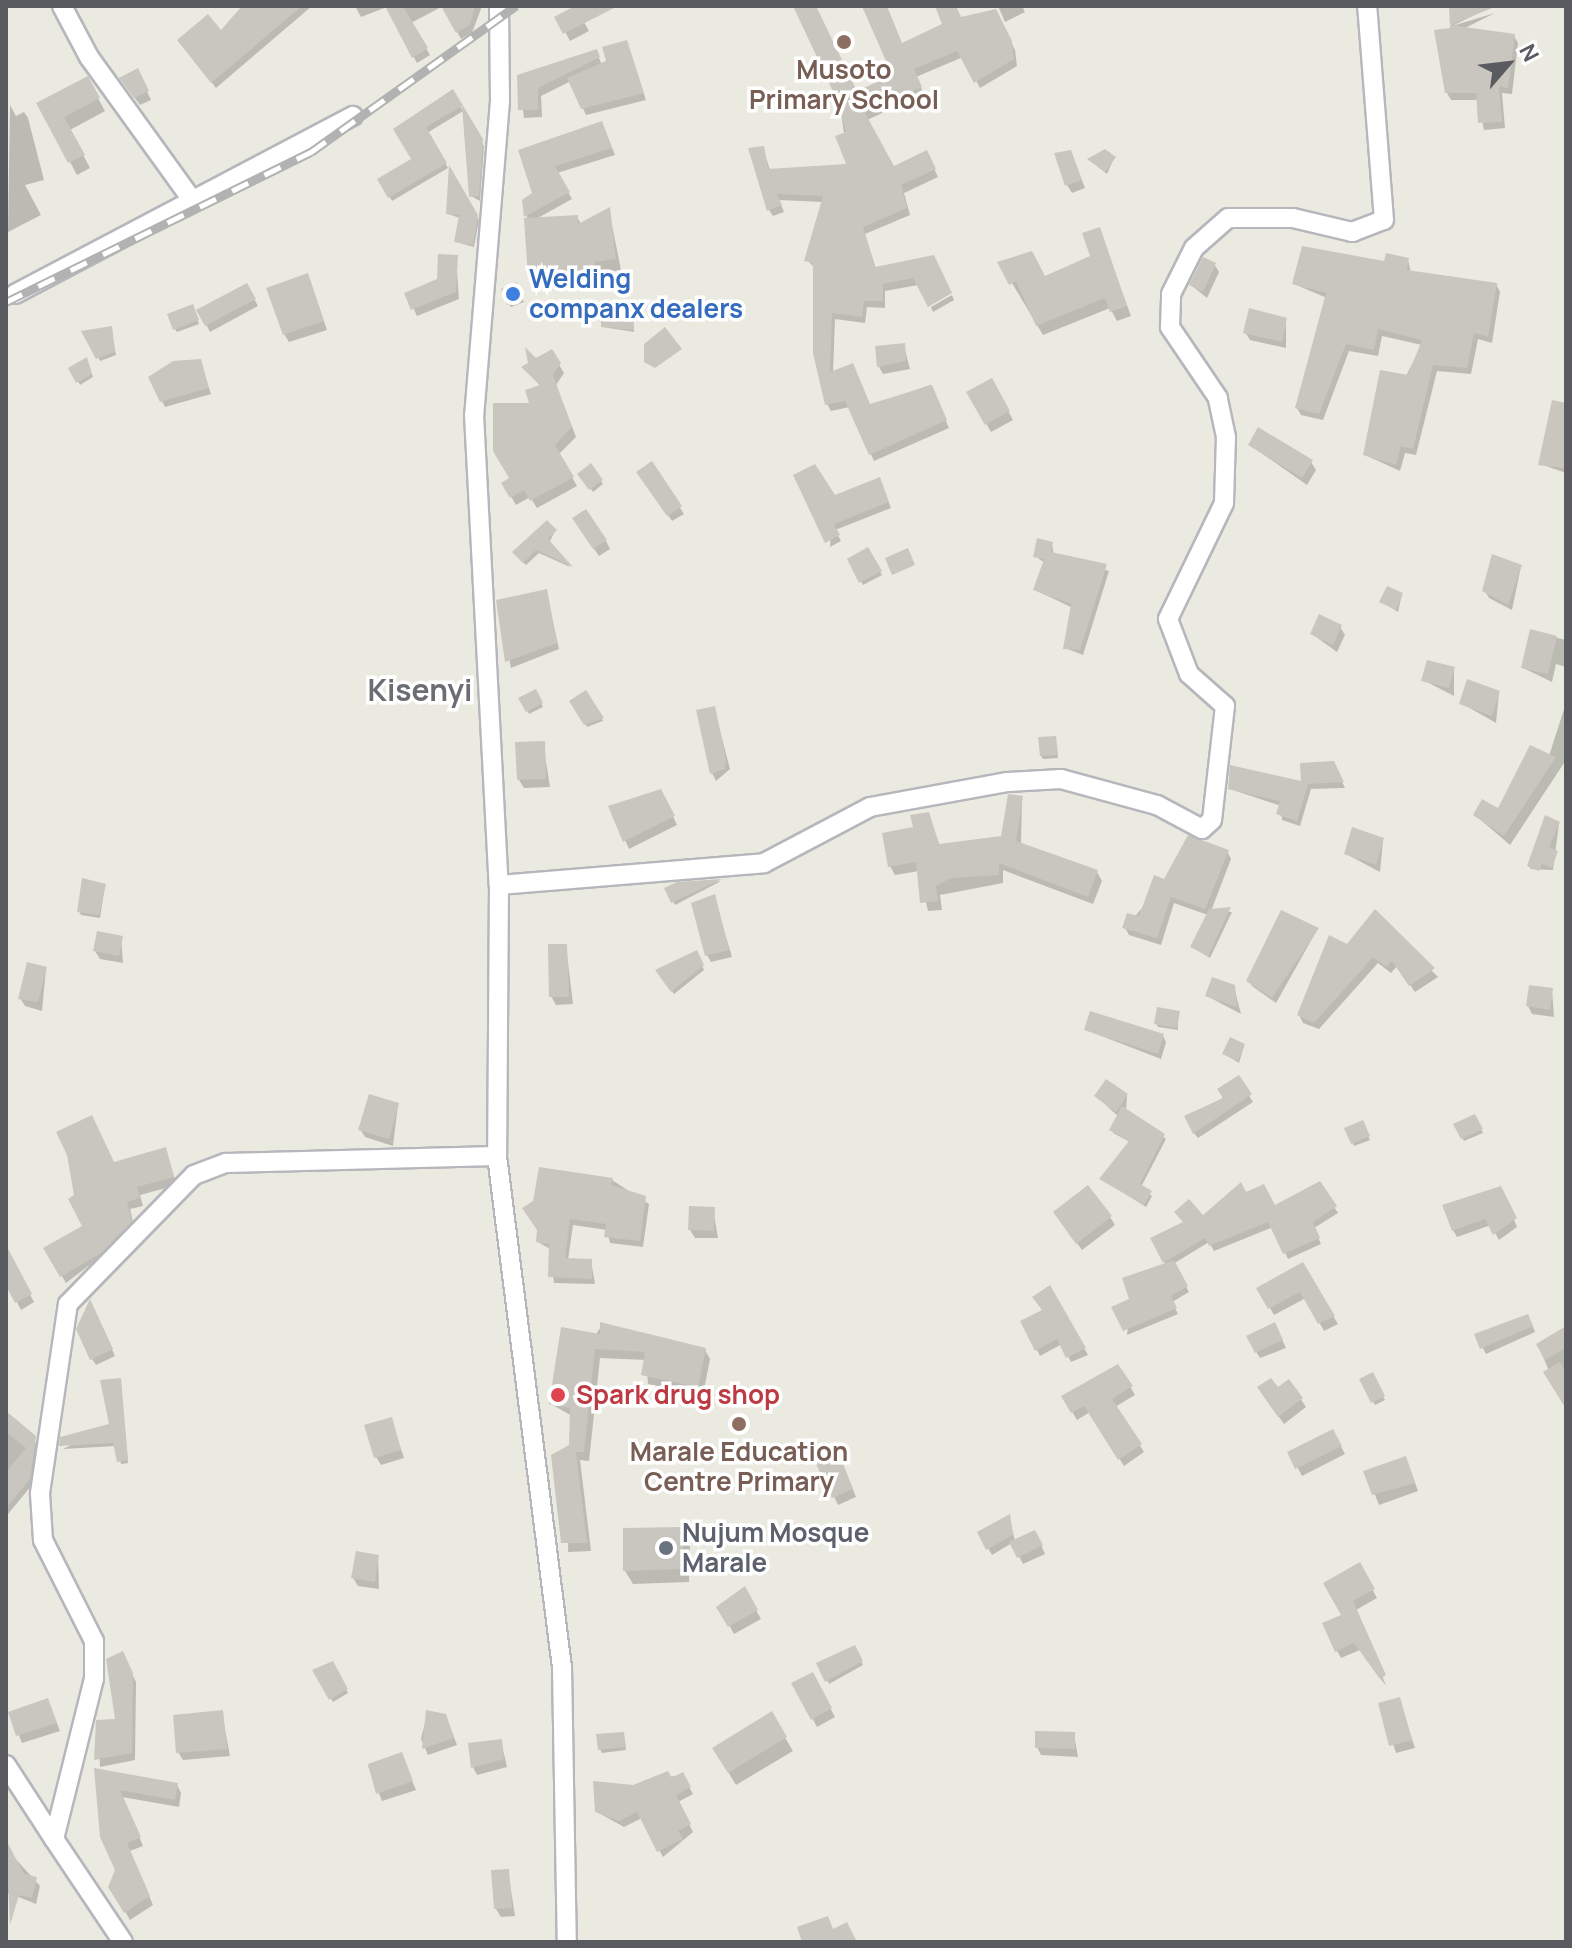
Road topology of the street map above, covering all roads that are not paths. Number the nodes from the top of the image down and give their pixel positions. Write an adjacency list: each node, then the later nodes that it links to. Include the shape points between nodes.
1 (62, 6): 5 (street, via 89,57)
2 (499, 6): 7 (street, via 500,101 474,415)
3 (1367, 6): 7 (street, via 1384,220 1352,232 1293,218 1228,218 1194,248 1171,294 1170,327 1218,398 1226,437 1224,503 1168,619 1189,674 1225,706 1212,820 1202,829 1157,805 1061,779 1008,782 870,807 764,863)
4 (353, 116): 5 (street)
5 (193, 201): 6 (street)
6 (15, 294)
7 (499, 885): 8 (street)
8 (497, 1156): 10 (street, via 226,1163 194,1175 68,1304 40,1493 43,1540 94,1641 94,1679); 12 (street, via 562,1668)
9 (6, 1765): 10 (street)
10 (54, 1839): 11 (street)
11 (123, 1942)
12 (567, 1942)

